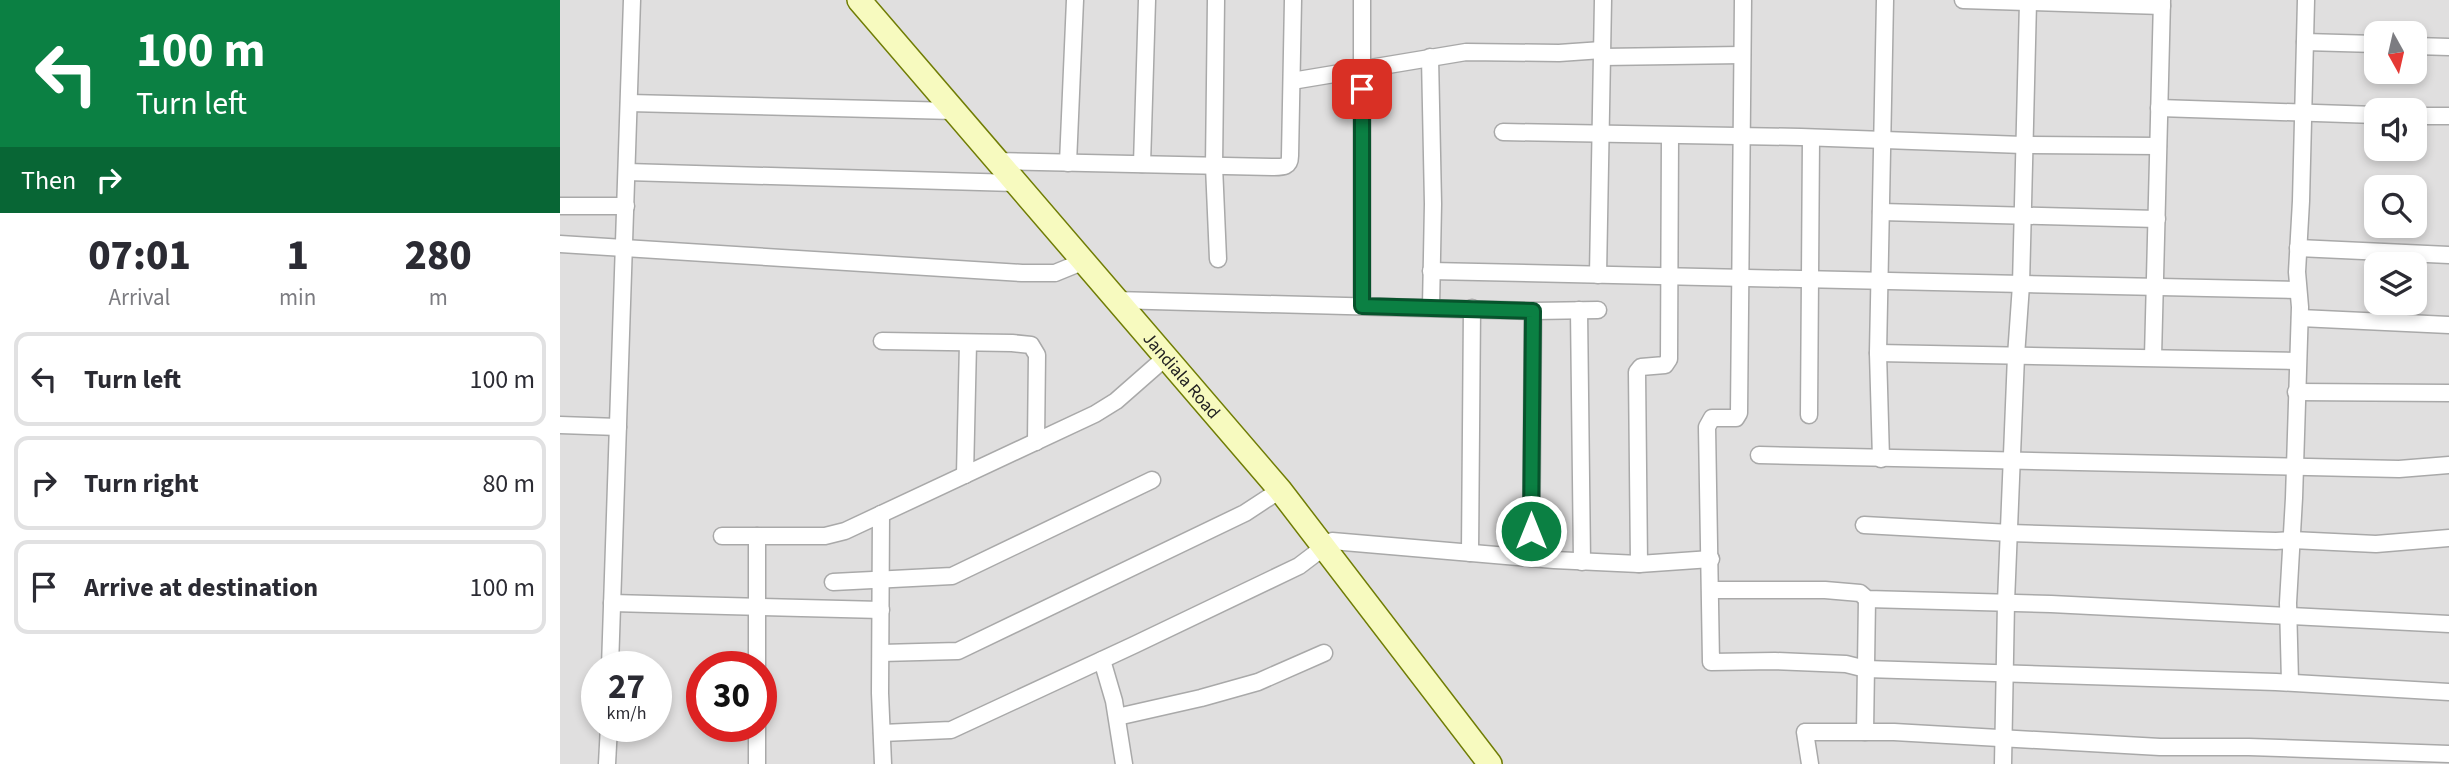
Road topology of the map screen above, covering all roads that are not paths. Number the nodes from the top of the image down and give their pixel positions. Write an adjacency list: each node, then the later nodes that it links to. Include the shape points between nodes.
1 (632, 0): 25 (street)
2 (859, 0): 27 (street, Jandiala Road)
3 (1075, 0): 41 (street)
4 (1147, 0): 42 (street)
5 (1216, 0): 43 (street)
6 (1293, 0): 24 (street)
7 (1362, 0): 23 (street)
8 (1603, 0): 20 (street)
9 (1743, 0): 21 (street)
10 (1885, 0): 37 (street)
11 (1963, 0): 13 (street)
12 (2306, 0): 16 (street)
13 (1991, 1): 14 (street)
14 (2028, 2): 15 (street); 38 (street)
15 (2162, 3): 26 (street)
16 (2305, 42): 17 (street); 28 (street)
17 (2364, 44)
18 (2427, 46): 19 (street)
19 (2449, 47)
20 (1602, 54): 21 (street); 22 (street, via 1466,52); 33 (street)
21 (1742, 55): 35 (street)
22 (1430, 57): 23 (street); 57 (street)
23 (1362, 69): 24 (street); 67 (street)
24 (1292, 81): 43 (street, via 1290,162 1274,167)
25 (629, 103): 27 (street); 44 (street)
26 (2159, 108): 28 (street); 39 (street)
27 (954, 111): 40 (street, Jandiala Road)
28 (2303, 113): 29 (street); 53 (street)
29 (2364, 115)
30 (2427, 116): 31 (street)
31 (2449, 116)
32 (1503, 132): 33 (street)
33 (1600, 134): 34 (street); 58 (street)
34 (1670, 136): 35 (street); 59 (street)
35 (1741, 137): 36 (street); 60 (street)
36 (1811, 138): 37 (street); 61 (street)
37 (1882, 141): 38 (street); 48 (street)
38 (2023, 145): 39 (street); 49 (street)
39 (2158, 146): 50 (street)
40 (995, 161): 41 (street); 45 (street, Jandiala Road)
41 (1068, 163): 42 (street)
42 (1142, 164): 43 (street)
43 (1214, 166): 55 (street)
44 (627, 172): 45 (street); 47 (street)
45 (1016, 183): 56 (street, Jandiala Road)
46 (560, 206): 47 (street)
47 (626, 206): 52 (street)
48 (1881, 212): 49 (street); 62 (street)
49 (2022, 215): 50 (street); 63 (street)
50 (2157, 219): 64 (street)
51 (560, 244): 52 (street)
52 (625, 246): 56 (street, via 1022,273 1055,273); 86 (street)
53 (2298, 248): 54 (street); 65 (street)
54 (2449, 255)
55 (1217, 259)
56 (1082, 262): 66 (street, Jandiala Road)
57 (1431, 271): 58 (street); 68 (street)
58 (1598, 275): 59 (street)
59 (1670, 277): 60 (street); 108 (street, via 1669,359 1665,365 1641,367 1637,372)
60 (1740, 279): 61 (street); 106 (street, via 1739,413 1736,418 1712,418 1707,427)
61 (1810, 281): 62 (street); 84 (street)
62 (1879, 282): 63 (street); 77 (street)
63 (2021, 285): 64 (street); 78 (street)
64 (2156, 288): 65 (street); 79 (street)
65 (2298, 290): 73 (street)
66 (1115, 300): 67 (street); 80 (street, Jandiala Road)
67 (1362, 306): 68 (street)
68 (1431, 307): 69 (street)
69 (1472, 308): 72 (street); 104 (street)
70 (1579, 310): 71 (street); 72 (street); 107 (street)
71 (1598, 310)
72 (1533, 311): 105 (street)
73 (2300, 318): 74 (street); 81 (street)
74 (2449, 325)
75 (882, 341): 76 (street)
76 (968, 342): 87 (street, via 1035,348); 93 (street)
77 (1878, 353): 78 (street); 89 (street)
78 (2015, 356): 79 (street); 90 (street)
79 (2153, 357): 81 (street)
80 (1165, 358): 87 (street, via 1116,401); 95 (street, Jandiala Road)
81 (2297, 361): 82 (street)
82 (2296, 392): 83 (street); 92 (street)
83 (2449, 393)
84 (1810, 415)
85 (560, 425): 86 (street)
86 (618, 427): 114 (street)
87 (1036, 442): 93 (street)
88 (1759, 455): 89 (street)
89 (1881, 459): 90 (street)
90 (2013, 462): 92 (street); 98 (street)
91 (2449, 465): 92 (street, via 2399,469)
92 (2295, 466): 102 (street)
93 (965, 475): 96 (street)
94 (1152, 480): 109 (street, via 959,574)
95 (1280, 491): 103 (street, Jandiala Road); 121 (street, via 1245,513 958,651)
96 (881, 514): 100 (street, via 825,536); 109 (street)
97 (1864, 526): 98 (street)
98 (2010, 533): 102 (street); 113 (street)
99 (722, 536): 100 (street)
100 (757, 536): 115 (street)
101 (2449, 538): 102 (street, via 2376,544)
102 (2292, 540): 117 (street)
103 (1322, 547): 104 (street, via 1332,541); 123 (street, via 1299,566); 140 (street, Jandiala Road)
104 (1470, 553): 105 (street)
105 (1531, 558): 107 (street)
106 (1711, 559): 108 (street); 111 (street)
107 (1582, 562): 108 (street)
108 (1639, 564)
109 (881, 581): 110 (street); 116 (street)
110 (834, 582)
111 (1711, 590): 112 (street, via 1825,590 1860,593); 124 (street, via 1711,662 1846,664)
112 (1867, 599): 113 (street); 124 (street)
113 (2006, 602): 117 (street); 125 (street)
114 (612, 603): 115 (street); 119 (street)
115 (757, 606): 116 (street); 120 (street)
116 (881, 610): 121 (street)
117 (2289, 616): 118 (street); 126 (street)
118 (2449, 624)
119 (610, 651)
120 (757, 651)
121 (881, 653): 130 (street)
122 (1324, 653): 128 (street, via 1258,682)
123 (1102, 660): 128 (street); 130 (street, via 950,730)
124 (1866, 669): 125 (street); 129 (street)
125 (2007, 675): 126 (street); 131 (street)
126 (2290, 682): 127 (street)
127 (2449, 692)
128 (1116, 717): 139 (street)
129 (1865, 732): 131 (street); 141 (street, via 1805,732)
130 (882, 733): 138 (street)
131 (2004, 738): 134 (street); 142 (street)
132 (608, 742): 136 (street)
133 (757, 742): 137 (street)
134 (2249, 747): 135 (street); 143 (street)
135 (2449, 754)
136 (607, 764)
137 (757, 764)
138 (883, 764)
139 (1124, 764)
140 (1490, 764)
141 (1810, 764)
142 (2003, 764)
143 (2249, 764)

